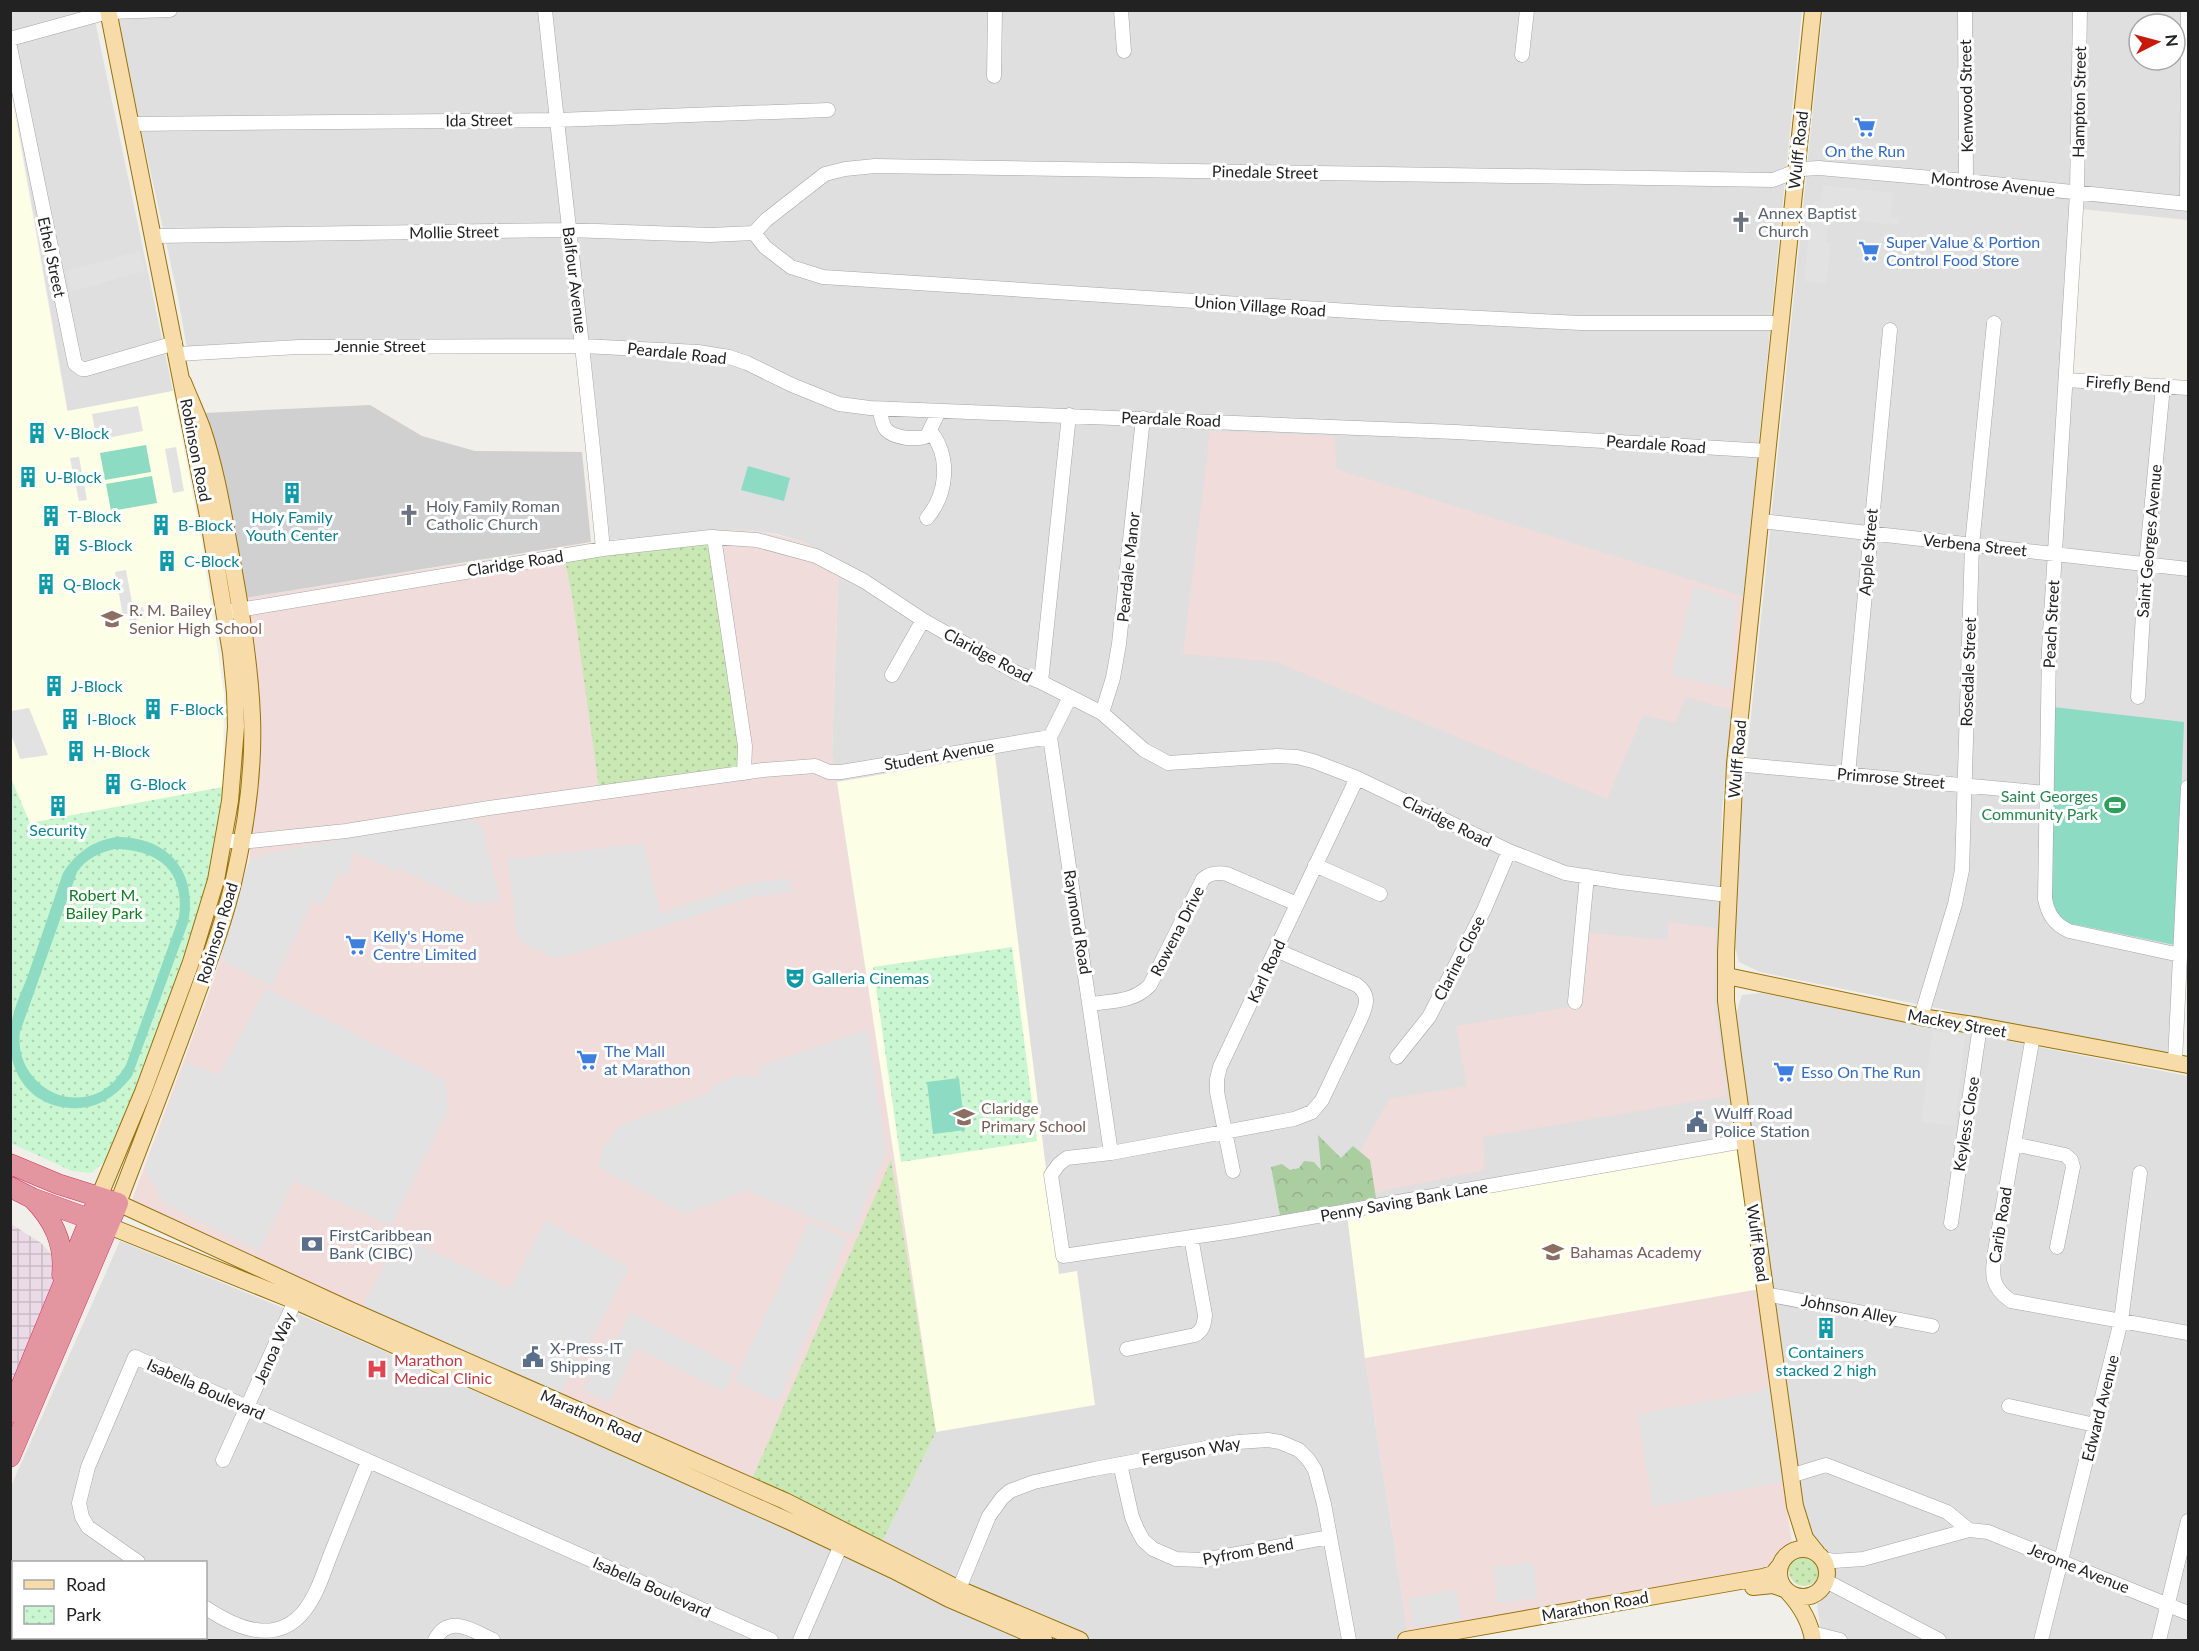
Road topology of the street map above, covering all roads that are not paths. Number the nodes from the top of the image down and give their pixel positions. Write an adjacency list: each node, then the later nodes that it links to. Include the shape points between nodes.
1 (170, 10): 10 (street)
2 (545, 10): 17 (street, Balfour Avenue)
3 (995, 10): 15 (street)
4 (1121, 10): 13 (street)
5 (1527, 10): 14 (street)
6 (1813, 10): 19 (main road, Wulff Road)
7 (1965, 10): 20 (street, Kenwood Street)
8 (2080, 10): 21 (street, Hampton Street)
9 (2188, 10): 22 (street)
10 (108, 11): 11 (street); 18 (main road, Robinson Road)
11 (10, 39)
12 (10, 47): 30 (street, Ethel Street, via 75,364 86,369)
13 (1124, 51)
14 (1522, 55)
15 (994, 76)
16 (828, 110): 17 (street, Ida Street)
17 (557, 120): 18 (street, Ida Street); 23 (street, Balfour Avenue)
18 (130, 124): 25 (main road, Robinson Road)
19 (1797, 171): 20 (street, Montrose Avenue, via 1820,168); 24 (street, Pinedale Street, via 1773,180 875,166 825,174); 26 (main road, Wulff Road)
20 (1966, 181): 21 (street, Montrose Avenue)
21 (2077, 193): 22 (street, Montrose Avenue); 31 (street, Peach Street)
22 (2188, 204)
23 (568, 230): 24 (street, Mollie Street); 25 (street, Mollie Street); 29 (street, Balfour Avenue)
24 (754, 234): 26 (street, Union Village Road, via 791,267 823,277 1381,314 1581,323)
25 (154, 237): 30 (main road, Robinson Road)
26 (1780, 323): 39 (main road, Wulff Road)
27 (1994, 323): 44 (street, Rosedale Street)
28 (1890, 330): 42 (street, Apple Street)
29 (583, 346): 30 (street, Jennie Street); 34 (street, Peardale Road, via 729,357 839,404); 45 (street, Balfour Avenue)
30 (176, 349): 49 (main road, Robinson Road, via 183,382 211,459)
31 (2067, 380): 32 (street, Firefly Bend); 46 (street, Peach Street)
32 (2163, 386): 33 (street, Firefly Bend); 47 (street, Saint Georges Avenue)
33 (2188, 388)
34 (880, 409): 35 (street, Peardale Road); 38 (street, via 881,422 892,435 923,438)
35 (939, 411): 36 (street, Peardale Road); 38 (street)
36 (1069, 415): 37 (street, Peardale Road); 52 (street)
37 (1143, 418): 39 (street, Peardale Road, via 1467,432); 55 (street, Peardale Manor, via 1119,644)
38 (931, 432): 40 (street, via 942,451 944,477 934,510)
39 (1768, 451): 41 (main road, Wulff Road)
40 (927, 518)
41 (1761, 521): 42 (street, Verbena Street); 58 (main road, Wulff Road)
42 (1870, 534): 44 (street, Verbena Street); 61 (street, Apple Street)
43 (714, 537): 45 (street, Claridge Road); 50 (street, Claridge Road, via 757,540 816,556 864,581); 57 (street)
44 (1972, 545): 46 (street, Verbena Street); 63 (street, Rosedale Street)
45 (603, 549): 49 (street, Claridge Road)
46 (2055, 554): 47 (street, Verbena Street); 65 (street, Peach Street)
47 (2146, 565): 48 (street, Verbena Street); 54 (street, Saint Georges Avenue)
48 (2188, 569)
49 (233, 611): 66 (main road, Robinson Road)
50 (923, 620): 51 (street); 52 (street, Claridge Road, via 1017,673)
51 (892, 675)
52 (1041, 682): 53 (street, Claridge Road)
53 (1070, 697): 55 (street, Claridge Road); 56 (street)
54 (2138, 697)
55 (1102, 713): 62 (street, Claridge Road, via 1144,750 1168,763 1297,757)
56 (1050, 736): 59 (street, Student Avenue, via 840,772 815,766); 77 (street, Raymond Road)
57 (745, 746): 59 (street); 60 (street)
58 (1735, 764): 61 (street, Primrose Street); 71 (main road, Wulff Road)
59 (763, 770): 60 (street, Student Avenue)
60 (744, 773): 66 (street, Student Avenue, via 346,831)
61 (1848, 774): 63 (street, Primrose Street)
62 (1357, 778): 67 (street, Claridge Road); 68 (street, Karl Road)
63 (1965, 785): 65 (street, Primrose Street); 78 (street, Rosedale Street, via 1962,870)
64 (2188, 787): 74 (street)
65 (2046, 793): 74 (street, Peach Street, via 2044,889 2054,921 2069,931)
66 (233, 841): 92 (main road, Robinson Road, via 216,880)
67 (1509, 851): 69 (street, Claridge Road, via 1565,873); 81 (street, Clarine Close, via 1484,910 1429,1017)
68 (1315, 866): 70 (street); 72 (street, Karl Road)
69 (1587, 876): 71 (street, Claridge Road); 76 (street)
70 (1380, 894)
71 (1728, 895): 75 (main road, Wulff Road)
72 (1297, 904): 73 (street, Karl Road); 77 (street, Rowena Drive, via 1227,874 1209,874 1150,985 1136,996)
73 (1276, 950): 83 (street, Karl Road, via 1220,1067 1217,1092); 83 (street, via 1357,985 1364,991 1367,1004 1328,1088 1312,1112)
74 (2180, 955): 82 (street)
75 (1727, 976): 78 (main road, Mackey Street); 84 (main road, Wulff Road, via 1726,1001)
76 (1575, 1002)
77 (1090, 1005): 86 (street, Raymond Road)
78 (1921, 1017): 79 (main road, Mackey Street)
79 (1980, 1026): 80 (main road, Mackey Street); 94 (street, Keyless Close)
80 (2033, 1036): 82 (main road, Mackey Street); 85 (street, Carib Road)
81 (1397, 1057)
82 (2182, 1063)
83 (1226, 1133): 86 (street); 88 (street, Karl Road)
84 (1744, 1141): 95 (street, Penny Saving Bank Lane); 97 (main road, Wulff Road)
85 (2014, 1144): 96 (street, via 2065,1155 2071,1160 2073,1167); 100 (street, Carib Road, via 1992,1269 2001,1294 2011,1301)
86 (1111, 1153): 95 (street, Penny Saving Bank Lane, via 1067,1158 1051,1175 1063,1256)
87 (10, 1164): 92 (highway)
88 (1233, 1171)
89 (2140, 1173): 100 (street, Edward Avenue)
90 (10, 1187): 91 (highway)
91 (32, 1198): 93 (highway); 98 (highway, via 48,1215 59,1238 63,1262)
92 (109, 1200): 93 (highway, Robinson Road); 123 (main road, Marathon Road, via 785,1501)
93 (100, 1223): 98 (highway, Robinson Road); 99 (main road, Marathon Road); 108 (highway, Robinson Road)
94 (1951, 1223)
95 (1191, 1237): 103 (street, via 1205,1315 1201,1331)
96 (2057, 1247)
97 (1765, 1294): 101 (street, Johnson Alley); 112 (main road, Wulff Road)
98 (57, 1301): 106 (highway, Robinson Road)
99 (295, 1301): 105 (street, Jenoa Way); 117 (main road, Marathon Road)
100 (2121, 1322): 102 (street, Carib Road); 107 (street, Edward Avenue)
101 (1932, 1326)
102 (2188, 1333)
103 (1127, 1349)
104 (2009, 1406): 107 (street)
105 (247, 1407): 109 (street, Jenoa Way); 110 (street, Isabella Boulevard); 118 (street, Isabella Boulevard, via 135,1357 88,1467 79,1503 88,1527)
106 (10, 1413)
107 (2095, 1425): 119 (street, Edward Avenue)
108 (10, 1457)
109 (223, 1460)
110 (368, 1461): 125 (street, via 315,1593 300,1615 282,1627 257,1631 229,1623); 130 (street, Isabella Boulevard)
111 (1120, 1464): 116 (street, Pyfrom Bend, via 1132,1517 1143,1540 1176,1559 1203,1560); 116 (street, Ferguson Way, via 1255,1441 1290,1445 1315,1470); 123 (street, Ferguson Way, via 1034,1482 1010,1491 989,1516)
112 (1790, 1476): 113 (main road, Wulff Road); 115 (street, Jerome Avenue, via 1826,1465 1947,1512)
113 (1795, 1506): 120 (main road, Wulff Road, via 1794,1535); 121 (main road, Wulff Road, via 1805,1538)
114 (2188, 1521): 124 (street)
115 (1969, 1530): 119 (street, Jerome Avenue, via 1988,1532); 121 (street, Jerome Avenue)
116 (1330, 1537): 134 (street, Ferguson Way)
117 (841, 1545): 123 (main road, Marathon Road); 131 (street)
118 (135, 1561)
119 (2062, 1561): 124 (street, Jerome Avenue); 139 (street, Edward Avenue)
120 (1782, 1562): 121 (main road, via 1788,1554 1802,1549); 122 (main road, via 1780,1579); 135 (main road, Marathon Road, via 1773,1574 1763,1577)
121 (1823, 1571): 122 (main road, via 1809,1597 1794,1596); 127 (main road, via 1814,1605); 138 (street)
122 (1786, 1590): 127 (main road, via 1803,1611); 136 (main road, Marathon Road, via 1753,1587)
123 (956, 1595): 132 (main road, Marathon Road); 133 (main road, Marathon Road)
124 (2167, 1604): 126 (street, Jerome Avenue); 140 (street)
125 (207, 1609)
126 (2188, 1612)
127 (1812, 1637): 137 (street)
128 (435, 1641): 129 (street, via 441,1631 452,1625)
129 (493, 1641)
130 (771, 1641)
131 (800, 1641)
132 (1044, 1641)
133 (1080, 1641)
134 (1349, 1641)
135 (1406, 1641)
136 (1449, 1641)
137 (1840, 1641)
138 (1939, 1641)
139 (2041, 1641)
140 (2159, 1641)

